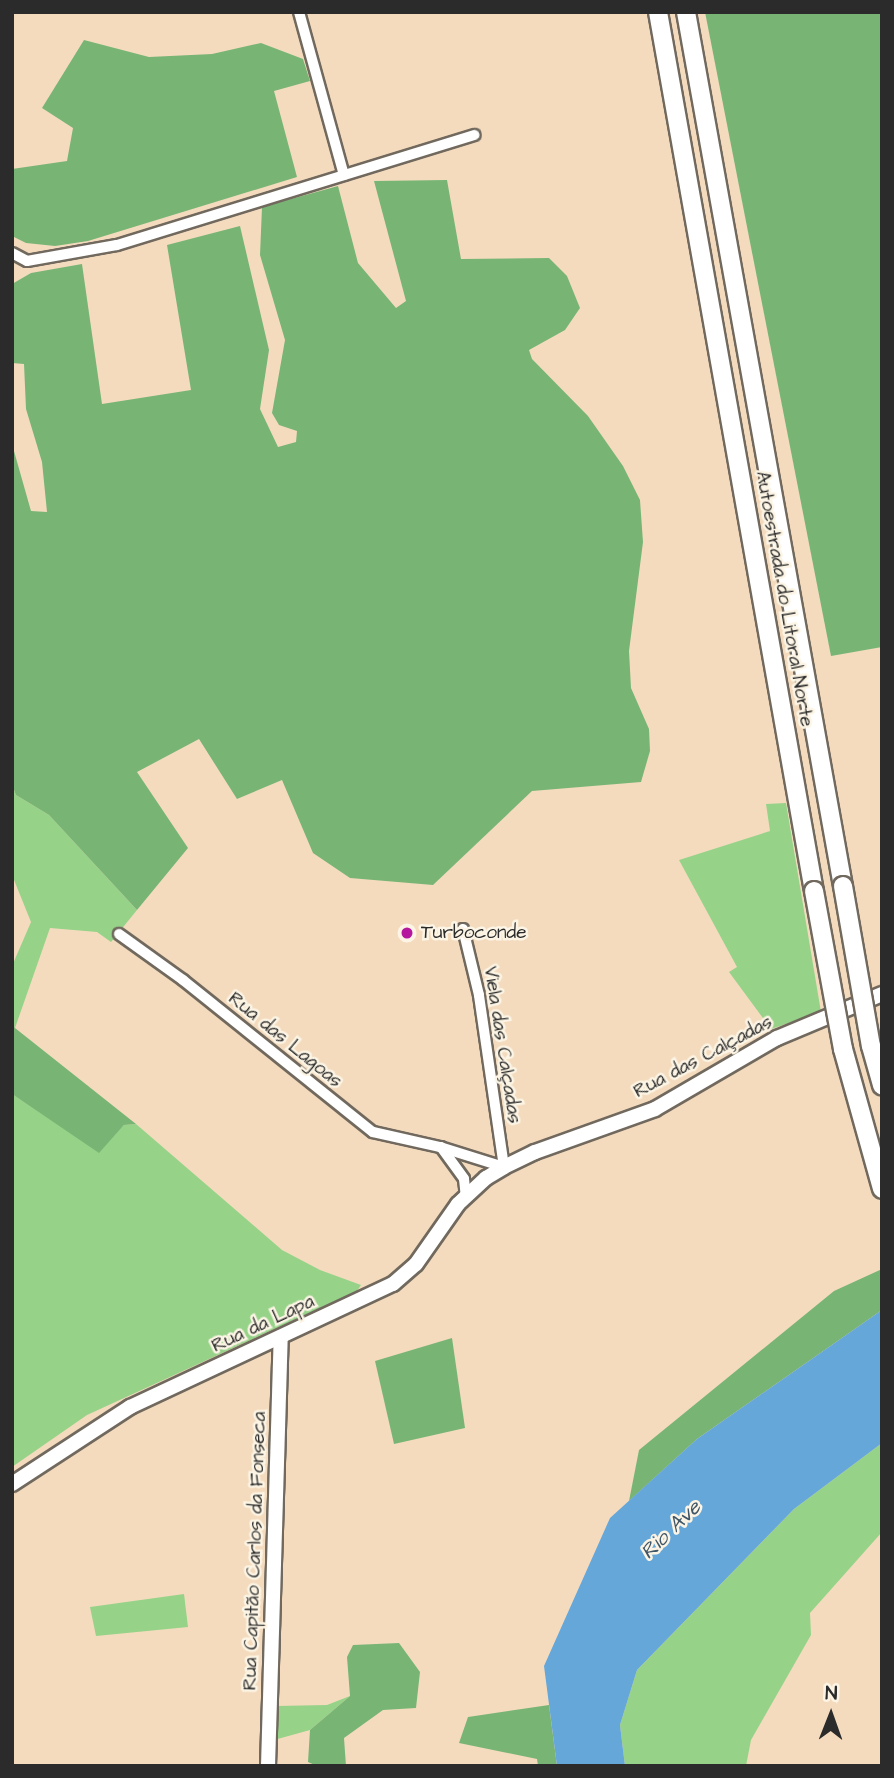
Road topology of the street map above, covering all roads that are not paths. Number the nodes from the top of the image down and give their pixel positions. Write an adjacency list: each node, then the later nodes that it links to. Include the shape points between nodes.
1 (299, 12): 5 (street)
2 (658, 12): 13 (highway, Autoestrada do Litoral Norte, bridge, via 843,1049)
3 (686, 12): 10 (highway, Autoestrada do Litoral Norte, bridge, via 871,1046)
4 (474, 135): 5 (street)
5 (344, 175): 6 (street, via 117,245 27,261)
6 (12, 253)
7 (463, 929): 12 (street, Viela das Calçadas, via 479,995)
8 (119, 934): 11 (street, Rua das Lagoas, via 373,1132)
9 (882, 994): 12 (main road, Rua das Calçadas, via 777,1038 655,1109)
10 (882, 1085)
11 (440, 1147): 12 (street, Rua das Lagoas); 14 (street, via 464,1180)
12 (504, 1167): 14 (main road, Rua da Lapa)
13 (882, 1189)
14 (466, 1197): 15 (main road, Rua da Lapa, via 415,1264 393,1284)
15 (281, 1337): 16 (main road, Rua da Lapa, via 130,1407); 17 (main road, Rua Capitão Carlos da Fonseca)
16 (12, 1484)
17 (268, 1766)

